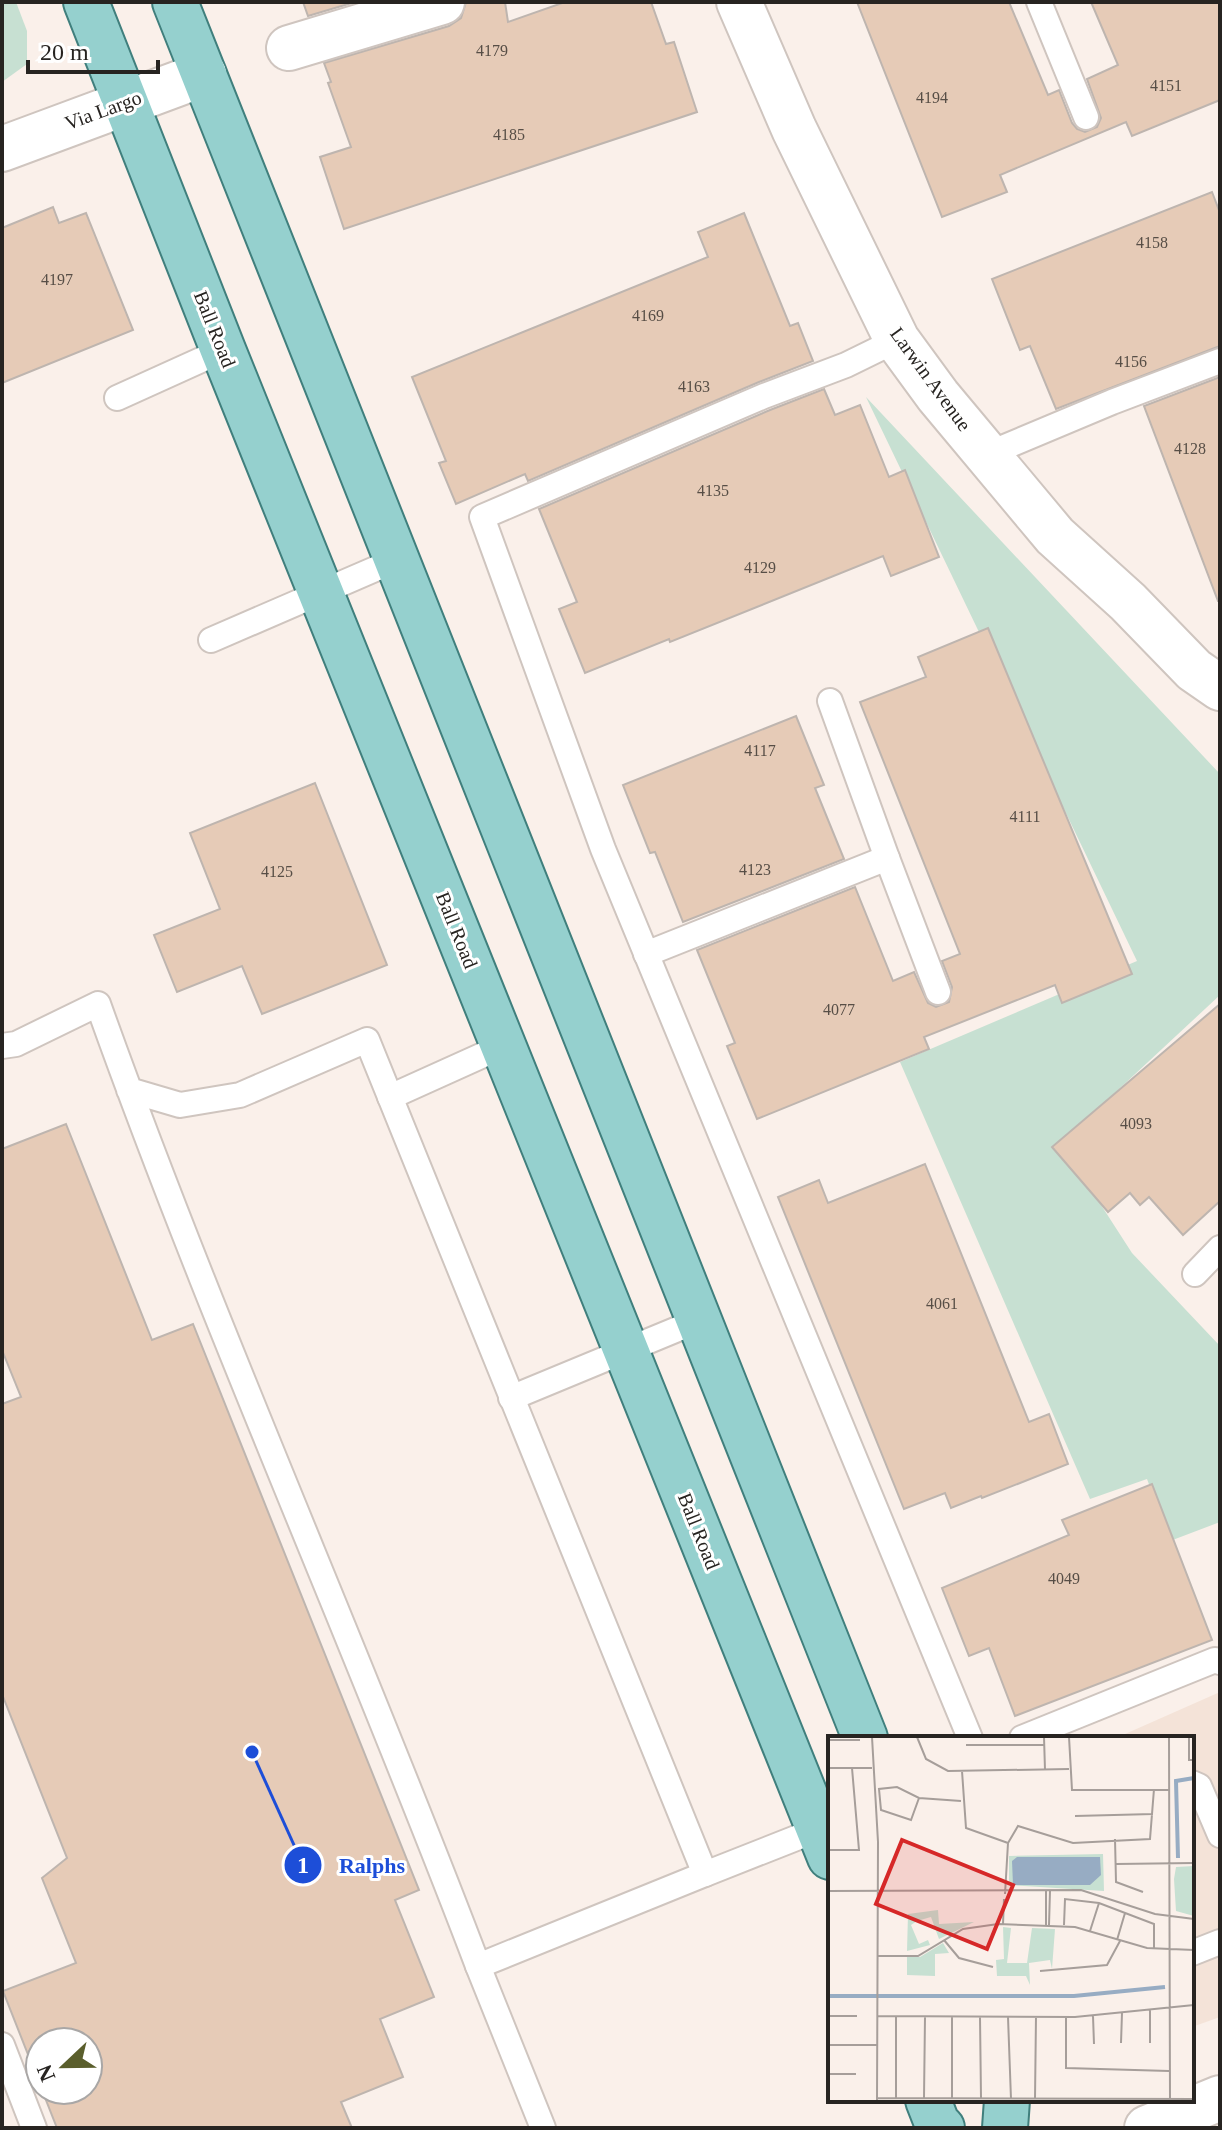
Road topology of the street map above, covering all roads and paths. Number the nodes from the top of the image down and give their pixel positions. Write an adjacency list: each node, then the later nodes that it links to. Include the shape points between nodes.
1 (86, 2): 8 (main road, Ball Road)
2 (175, 2): 7 (main road)
3 (442, 2): 6 (street)
4 (739, 2): 11 (street, Larwin Avenue)
5 (1039, 2): 9 (lane)
6 (289, 48)
7 (204, 74): 8 (street, Via Largo); 16 (main road)
8 (125, 102): 10 (street, Via Largo); 12 (main road, Ball Road)
9 (1086, 117)
10 (2, 149)
11 (897, 340): 15 (street, Larwin Avenue); 22 (lane, via 482,517 574,775)
12 (223, 350): 14 (lane); 17 (main road, Ball Road)
13 (1220, 361): 15 (lane)
14 (117, 398)
15 (988, 454): 19 (street, Larwin Avenue, via 1055,536 1194,670)
16 (396, 560): 17 (lane); 30 (main road)
17 (321, 593): 18 (lane); 25 (main road, Ball Road)
18 (211, 640)
19 (1220, 688)
20 (830, 701): 21 (lane)
21 (887, 858): 22 (lane); 23 (lane)
22 (646, 954): 35 (lane)
23 (938, 992)
24 (2, 1046): 26 (lane, via 98,1004)
25 (503, 1046): 27 (lane); 31 (main road, Ball Road)
26 (129, 1090): 27 (lane, via 180,1105 240,1095 367,1040); 43 (lane)
27 (390, 1097): 32 (lane)
28 (1220, 1248): 29 (lane)
29 (1195, 1274)
30 (697, 1321): 31 (lane); 34 (main road)
31 (626, 1351): 32 (lane); 39 (main road, Ball Road)
32 (511, 1398): 40 (lane)
33 (1220, 1662): 36 (lane)
34 (864, 1736)
35 (969, 1736)
36 (1027, 1736)
37 (1194, 1784): 38 (lane)
38 (1220, 1835)
39 (824, 1843): 40 (lane)
40 (705, 1874): 43 (lane)
41 (1220, 1942): 42 (lane)
42 (1194, 1952)
43 (478, 1966): 50 (lane)
44 (2, 2045): 49 (lane)
45 (1220, 2098): 48 (street)
46 (929, 2102): 51 (main road)
47 (1007, 2102): 52 (main road)
48 (1163, 2115)
49 (34, 2128)
50 (543, 2128)
51 (942, 2128)
52 (1005, 2128)

